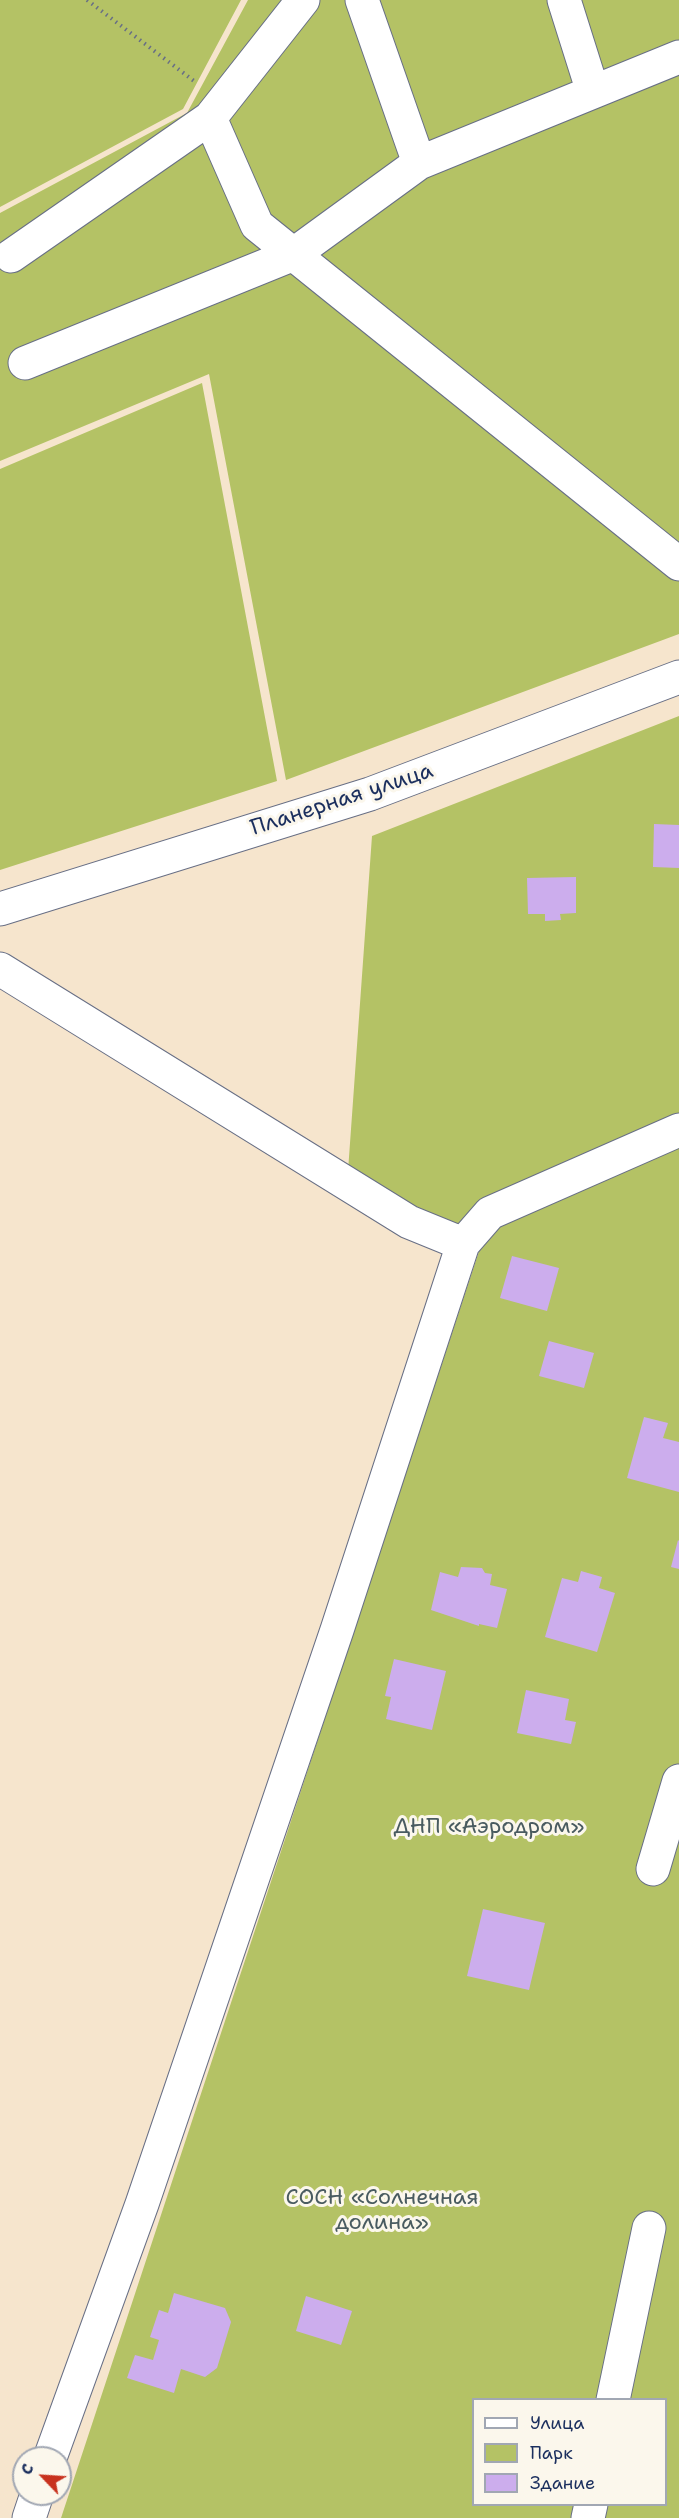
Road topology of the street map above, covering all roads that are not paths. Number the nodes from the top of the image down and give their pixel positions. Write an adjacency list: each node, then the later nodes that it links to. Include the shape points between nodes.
1 (303, 0): 6 (street)
2 (362, 0): 7 (street)
3 (564, 0): 5 (street)
4 (679, 57): 5 (street)
5 (593, 92): 7 (street)
6 (210, 118): 8 (street, via 257,225); 9 (street)
7 (419, 163): 8 (street)
8 (294, 254): 10 (street); 11 (street)
9 (10, 256)
10 (25, 363)
11 (679, 564)
12 (679, 677): 13 (street, Планерная улица, via 370,794)
13 (0, 909)
14 (0, 969): 16 (street, via 409,1222)
15 (679, 1130): 16 (street, via 490,1213)
16 (463, 1244): 21 (street, via 326,1663 142,2204)
17 (679, 1781): 18 (street)
18 (653, 1869)
19 (649, 2228): 20 (street)
20 (613, 2398)
21 (54, 2446)

